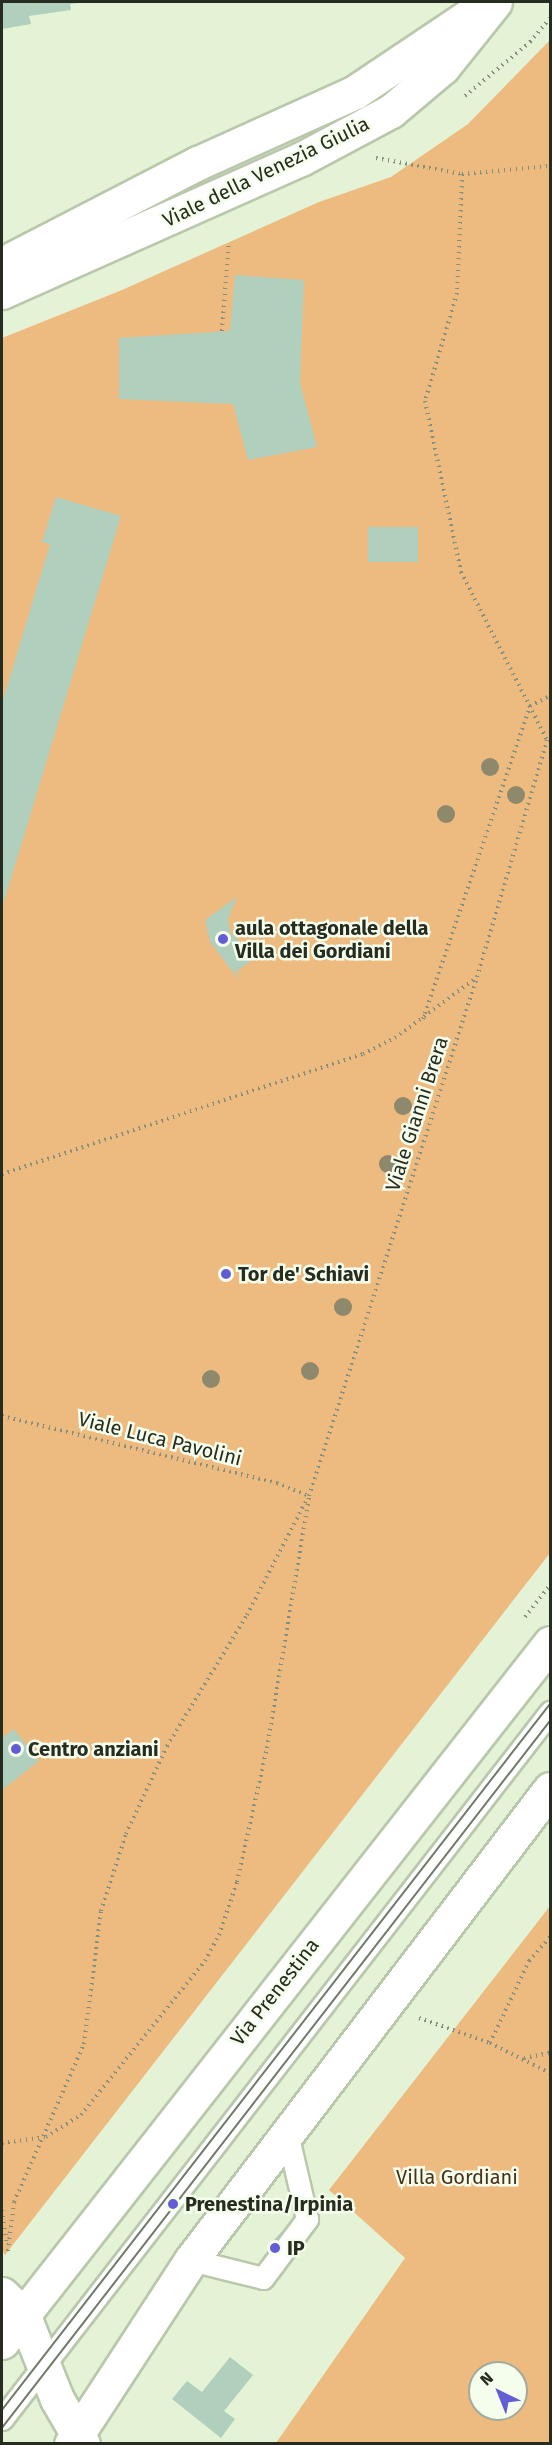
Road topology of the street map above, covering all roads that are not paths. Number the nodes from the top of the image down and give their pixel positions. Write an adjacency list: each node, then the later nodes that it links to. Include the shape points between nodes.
1 (489, 2): 3 (main road, Viale della Venezia Giulia, via 355,92 198,163)
2 (495, 2): 4 (main road, Viale della Venezia Giulia, via 443,67 391,111 301,159)
3 (2, 264)
4 (2, 292)
5 (550, 1643): 10 (main road, Via Prenestina)
6 (550, 1712): 12 (lane)
7 (550, 1789): 8 (main road)
8 (287, 2133): 9 (main road); 9 (lane, via 307,2219 263,2278)
9 (191, 2260): 14 (main road)
10 (12, 2304): 11 (main road, Via Prenestina); 12 (main road)
11 (2, 2342)
12 (44, 2365): 13 (lane); 14 (main road)
13 (2, 2419)
14 (77, 2441)

